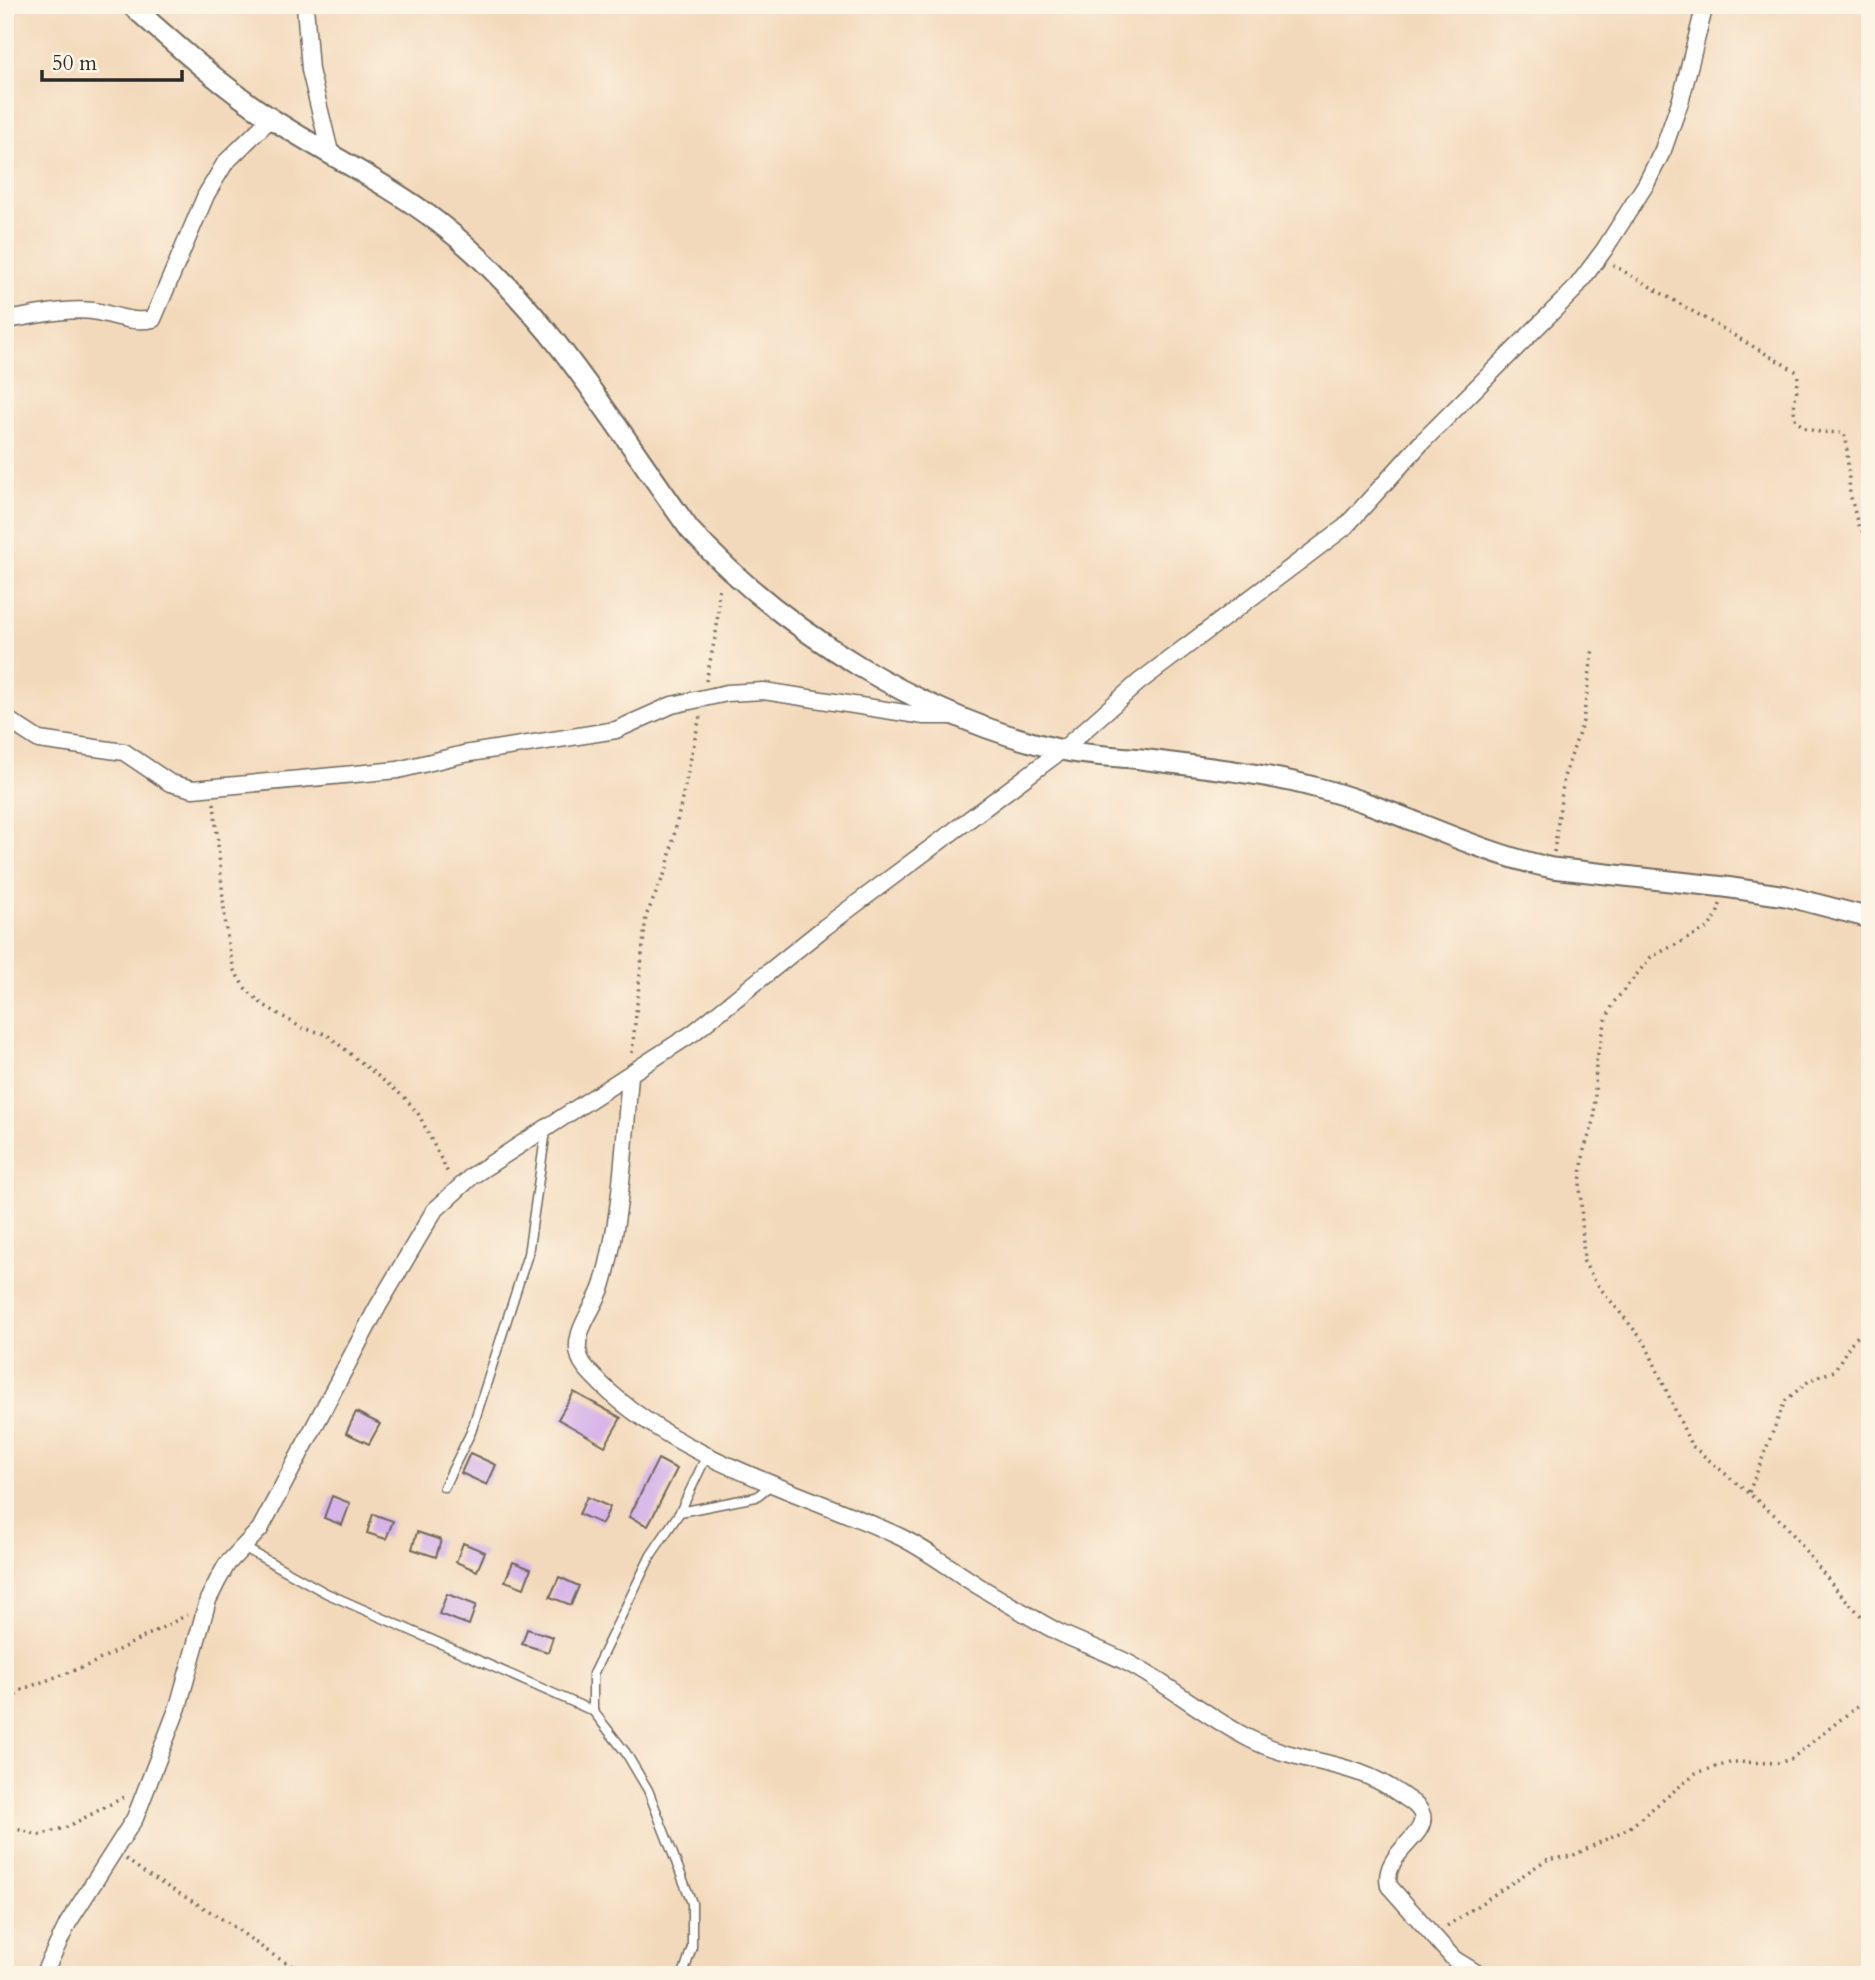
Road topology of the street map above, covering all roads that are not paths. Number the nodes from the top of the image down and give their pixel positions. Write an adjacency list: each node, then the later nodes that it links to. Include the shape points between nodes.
1 (131, 5): 4 (street)
2 (305, 5): 5 (street, via 310,70)
3 (1705, 5): 9 (street, via 1663,150 1630,211 1573,290 1345,527 1139,682)
4 (271, 118): 5 (street); 6 (street, via 225,163 206,195 153,319 91,311)
5 (330, 152): 7 (street, via 438,222 523,299 690,530 719,562 845,657)
6 (5, 320)
7 (953, 716): 8 (street, via 924,716 764,691 672,705 616,730 464,754 398,770 214,788 183,788 170,783 124,752 39,740); 9 (street)
8 (5, 718)
9 (1062, 750): 10 (street, via 1271,777 1319,788 1515,860 1725,887); 11 (street, via 825,927 693,1033)
10 (1870, 918)
11 (630, 1076): 12 (street); 13 (street, via 616,1212 603,1285 578,1349 585,1368 614,1395)
12 (546, 1131): 15 (lane, via 528,1254 471,1432); 17 (street, via 456,1189 434,1211 260,1529)
13 (707, 1455): 14 (street); 16 (lane)
14 (771, 1485): 16 (lane, via 756,1497); 21 (street, via 898,1535 1057,1631 1129,1663 1250,1739 1380,1779 1422,1814 1422,1823 1389,1864 1389,1886 1454,1959)
15 (444, 1487)
16 (680, 1512): 18 (lane, via 651,1555 593,1674)
17 (243, 1547): 18 (lane, via 326,1594); 19 (street, via 227,1564 208,1600 178,1707 135,1818 68,1923)
18 (593, 1711): 20 (lane, via 648,1790 692,1903 692,1947)
19 (43, 1975)
20 (683, 1975)
21 (1480, 1975)

